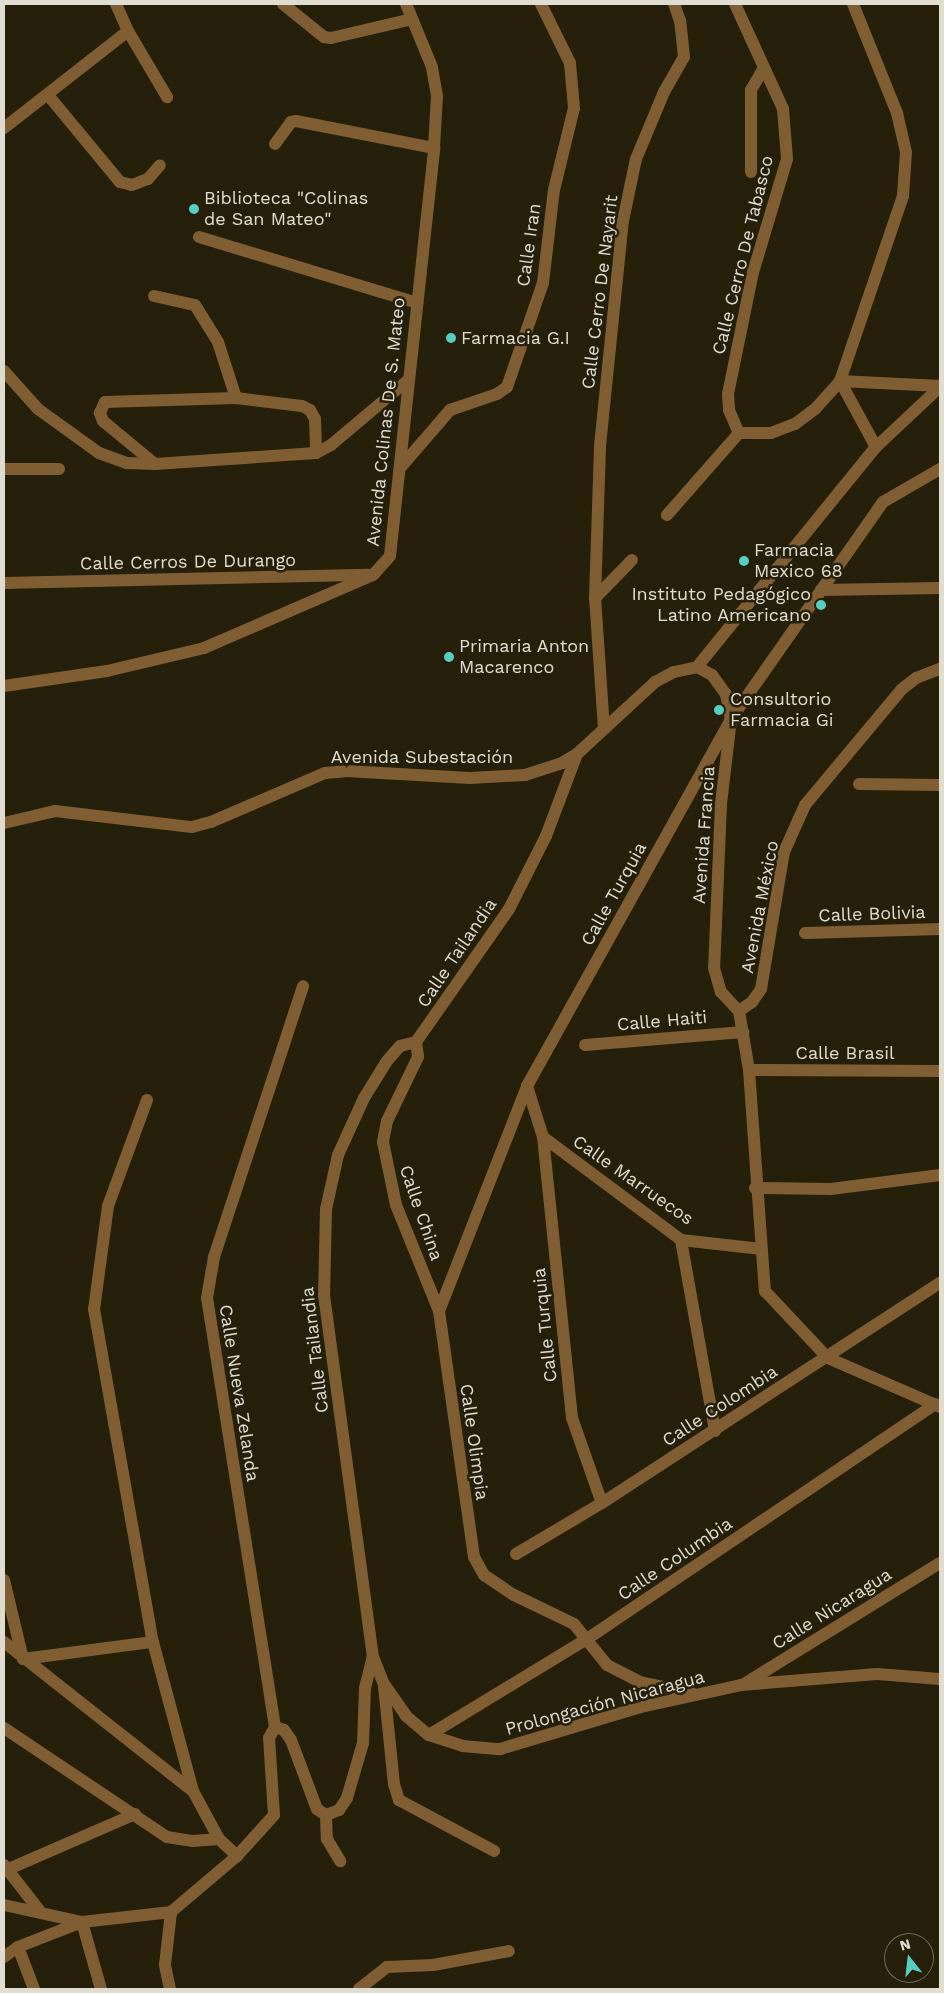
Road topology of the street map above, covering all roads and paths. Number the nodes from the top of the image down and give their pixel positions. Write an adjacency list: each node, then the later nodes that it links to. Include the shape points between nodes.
1 (116, 4): 9 (street)
2 (284, 4): 8 (street, via 324,37 331,38)
3 (406, 4): 8 (street, Avenida Colinas De S. Mateo)
4 (541, 4): 31 (street, Calle Iran, via 570,63 574,108 554,190 543,283 507,387 497,394 450,410)
5 (674, 4): 40 (street, Calle Cerro De Nayarit, via 680,21 684,57 664,92 636,159 623,221 600,446)
6 (734, 4): 10 (street, Calle Cerro De Tabasco)
7 (853, 4): 22 (street, via 897,113 906,152 903,196)
8 (412, 19): 15 (street, Avenida Colinas De S. Mateo, via 432,67 437,96)
9 (128, 31): 11 (street); 12 (street)
10 (763, 69): 17 (street, via 750,90); 26 (street, Calle Cerro De Tabasco, via 783,109 787,159 753,272 728,394 729,410)
11 (48, 96): 13 (street); 16 (street, via 120,182 132,185 148,180)
12 (167, 96)
13 (4, 128)
14 (275, 144): 15 (street, via 291,122 296,121)
15 (434, 148): 20 (street, Avenida Colinas De S. Mateo)
16 (160, 165)
17 (751, 172)
18 (199, 238): 20 (street)
19 (154, 296): 25 (street, via 195,305 218,342)
20 (417, 304): 23 (street, Avenida Colinas De S. Mateo)
21 (4, 371): 29 (street, via 38,409 99,453 128,463)
22 (840, 380): 24 (street); 26 (street, via 816,408 795,424 770,433); 27 (street)
23 (407, 381): 28 (street, via 331,445); 31 (street, Avenida Colinas De S. Mateo)
24 (940, 386): 27 (street)
25 (236, 398): 28 (street, via 302,406 310,410 316,419); 29 (street, via 105,402 100,414 103,422)
26 (738, 433): 34 (street)
27 (876, 447): 41 (street)
28 (316, 453): 29 (street)
29 (155, 464)
30 (59, 468): 32 (street)
31 (400, 468): 36 (street, Avenida Colinas De S. Mateo, via 390,556)
32 (4, 469)
33 (940, 469): 39 (street, Calle Turquia, via 883,502)
34 (667, 515)
35 (632, 560): 40 (street)
36 (373, 575): 37 (street, Calle Cerros De Durango); 43 (street, Avenida Colinas De S. Mateo, via 204,648 107,671)
37 (4, 584)
38 (940, 588): 39 (street)
39 (820, 590): 44 (street, Calle Turquia)
40 (595, 598): 45 (street)
41 (697, 667): 44 (street, Avenida Francia, via 712,675 726,694); 45 (street, Avenida Subestación, via 674,672 655,682)
42 (940, 669): 53 (street, Avenida México, via 916,678 902,689 805,805 784,852 761,989 752,1002)
43 (4, 686)
44 (731, 719): 53 (street, Avenida Francia, via 721,804 714,968 720,992); 59 (street, Calle Turquia)
45 (604, 730): 46 (street, Avenida Subestación)
46 (577, 754): 49 (street, Avenida Subestación, via 540,771 499,777 325,773 211,822 192,827 55,811); 55 (street, Calle Tailandia, via 546,836 509,909)
47 (859, 784): 48 (street)
48 (940, 785)
49 (4, 823)
50 (940, 929): 51 (street, Calle Bolivia)
51 (805, 933)
52 (303, 986): 84 (street, Calle Nueva Zelanda, via 214,1257 207,1298)
53 (739, 1010): 54 (street)
54 (743, 1032): 56 (street, Calle Haiti); 57 (street)
55 (416, 1042): 67 (street, Calle China, via 418,1057 387,1121 382,1142 396,1205); 78 (street, Calle Tailandia, via 400,1046 364,1098 338,1156 326,1209 324,1295)
56 (585, 1044)
57 (749, 1070): 58 (street, Calle Brasil); 63 (street)
58 (940, 1071)
59 (527, 1086): 61 (street); 67 (street, Calle Turquia)
60 (147, 1100): 77 (street, via 108,1206 94,1309)
61 (543, 1137): 64 (street, Calle Marruecos); 71 (street, Calle Turquia, via 572,1418)
62 (940, 1175): 63 (street, via 831,1188)
63 (755, 1188): 65 (street)
64 (681, 1240): 65 (street, Calle Marruecos); 70 (street)
65 (761, 1249): 68 (street, via 765,1291)
66 (940, 1282): 68 (street, Calle Colombia)
67 (439, 1311): 75 (street, Calle Olimpia, via 474,1557 484,1574 514,1595 574,1624)
68 (828, 1358): 69 (street); 70 (street, Calle Colombia)
69 (938, 1405): 75 (street, Calle Columbia)
70 (715, 1431): 71 (street, Calle Colombia)
71 (602, 1504): 72 (street, Calle Colombia)
72 (516, 1554)
73 (940, 1563): 82 (street, Calle Nicaragua)
74 (4, 1580): 79 (street)
75 (587, 1639): 83 (street, via 607,1665 640,1682); 86 (street, Calle Columbia)
76 (4, 1642): 79 (street)
77 (152, 1642): 79 (street); 87 (street)
78 (373, 1657): 81 (street, Calle Tailandia); 89 (street, via 366,1688 363,1743 354,1779 339,1810)
79 (23, 1658): 87 (street)
80 (940, 1679): 82 (street, via 877,1674)
81 (384, 1684): 86 (street, Prolongación Nicaragua, via 406,1716); 91 (street, via 394,1784 399,1800)
82 (742, 1685): 83 (street, Prolongación Nicaragua)
83 (698, 1694): 86 (street, Prolongación Nicaragua, via 641,1707 500,1750 462,1746)
84 (275, 1727): 89 (street, via 284,1730 291,1740 317,1809); 92 (street, via 269,1738 274,1815)
85 (4, 1728): 88 (street)
86 (429, 1734)
87 (192, 1791): 90 (street)
88 (135, 1814): 90 (street, via 168,1837 192,1841); 94 (street)
89 (326, 1815): 93 (street, via 327,1839)
90 (219, 1839): 92 (street)
91 (494, 1852)
92 (237, 1856): 97 (street)
93 (340, 1861)
94 (5, 1868): 96 (street)
95 (4, 1905): 96 (street)
96 (39, 1910): 98 (street)
97 (171, 1912): 98 (street); 104 (street, via 166,1965)
98 (82, 1922): 99 (street); 103 (street)
99 (18, 1947): 101 (street); 102 (street)
100 (509, 1951): 105 (street, via 434,1964 387,1967)
101 (4, 1957)
102 (34, 1989)
103 (101, 1989)
104 (170, 1989)
105 (359, 1989)

